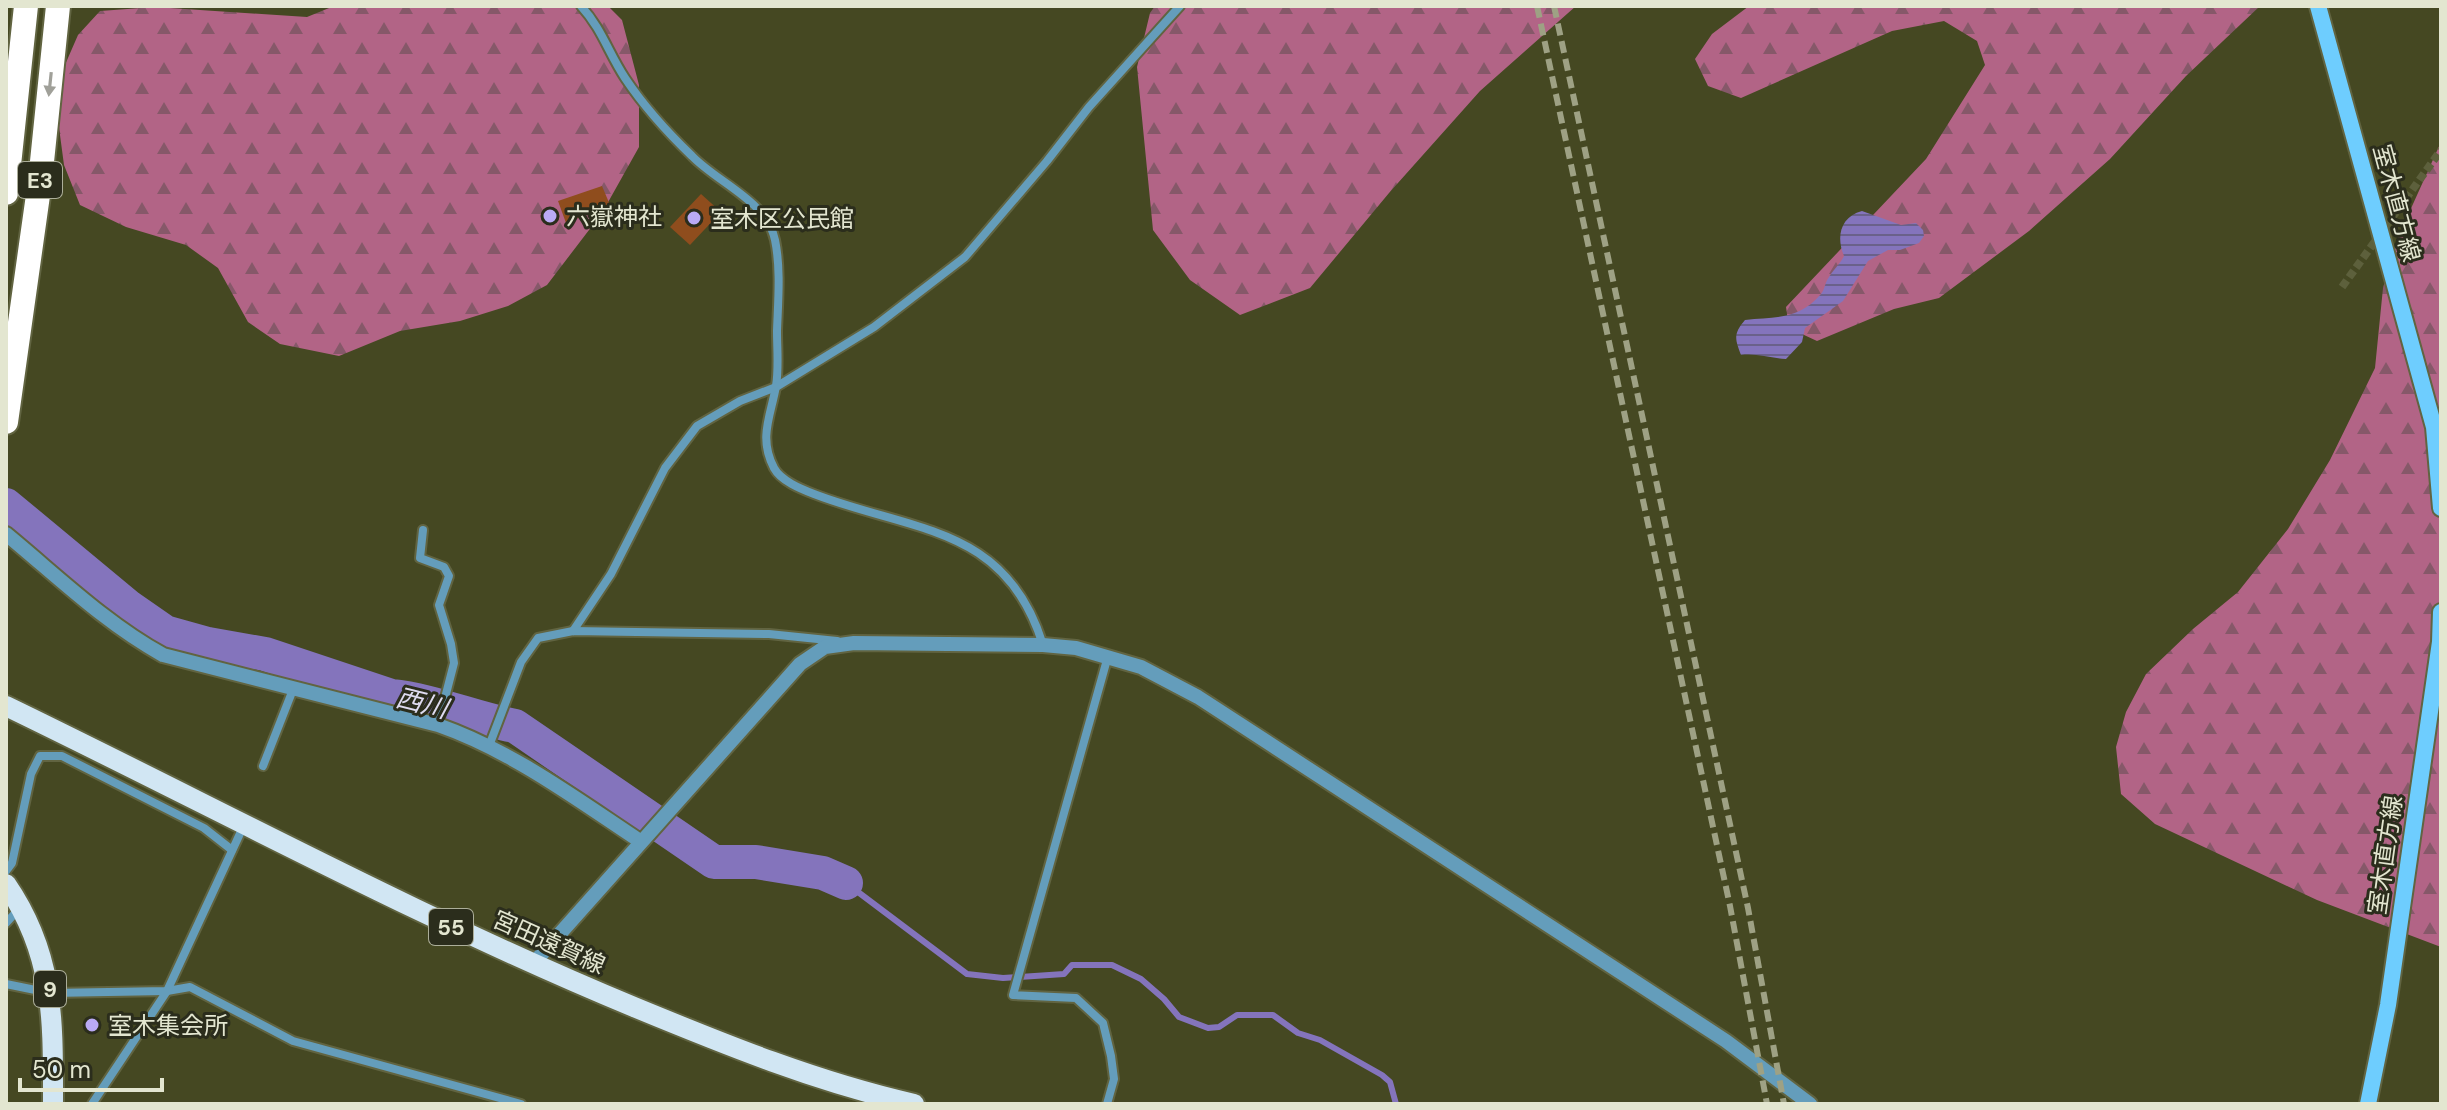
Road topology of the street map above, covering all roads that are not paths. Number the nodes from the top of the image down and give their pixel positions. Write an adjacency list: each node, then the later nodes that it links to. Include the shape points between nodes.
1 (26, 6): 6 (highway, E3)
2 (58, 6): 8 (highway, E3, one-way to 8)
3 (581, 6): 7 (street, via 626,80 673,136 764,215 775,239)
4 (1180, 6): 7 (street, via 965,257 874,327)
5 (2318, 6): 9 (main road, 室木直方線, via 2434,427)
6 (6, 193)
7 (776, 387): 13 (street, via 697,426 665,468 611,574); 15 (street, via 765,436 774,470 796,487 837,503 966,543 993,562 1022,595)
8 (6, 422)
9 (2441, 508)
10 (423, 530): 19 (street, via 420,558 444,567 449,576 439,605 454,663)
11 (6, 534): 17 (street, via 107,619 163,655)
12 (2441, 612): 39 (main road, 室木直方線, via 2388,1005)
13 (573, 631): 14 (street, via 769,634); 20 (street, via 538,638 521,662)
14 (854, 643): 15 (street); 23 (street, via 825,647 800,664)
15 (1043, 645): 16 (street)
16 (1108, 656): 37 (street, via 1013,995 1076,998 1103,1023 1114,1079); 38 (street, via 1166,678 1198,697 1726,1041)
17 (294, 687): 19 (street); 21 (street)
18 (6, 706): 22 (main road, 宮田遠賀線 / 55)
19 (438, 725): 20 (street)
20 (489, 746): 23 (street)
21 (263, 766)
22 (244, 825): 24 (street); 29 (main road, 宮田遠賀線 / 55)
23 (640, 841): 29 (street)
24 (232, 850): 25 (street, via 204,828 62,756 40,756); 31 (street)
25 (6, 871)
26 (6, 884): 27 (main road, 9)
27 (21, 907): 28 (street); 32 (main road, 9)
28 (6, 923)
29 (532, 965): 36 (main road, 宮田遠賀線 / 55, via 744,1053)
30 (6, 984): 32 (street)
31 (167, 991): 32 (street); 34 (street); 35 (street, via 190,987 293,1041)
32 (50, 993): 33 (main road, 9)
33 (53, 1104)
34 (92, 1104)
35 (521, 1104)
36 (914, 1104)
37 (1107, 1104)
38 (1810, 1104)
39 (2368, 1104)

